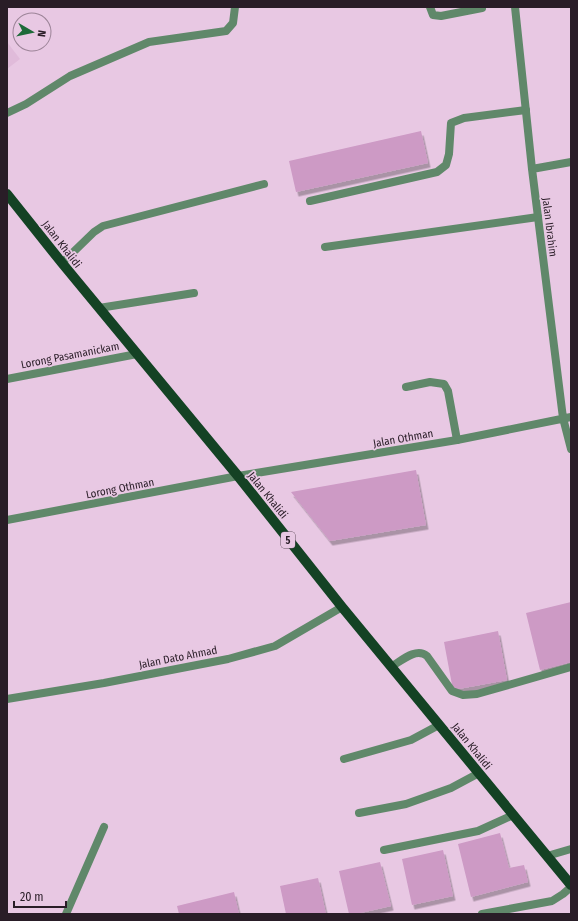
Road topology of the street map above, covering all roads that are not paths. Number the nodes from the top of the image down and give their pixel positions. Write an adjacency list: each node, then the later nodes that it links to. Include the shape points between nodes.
1 (235, 7): 6 (street, via 233,23 226,31 149,42 70,76 26,104)
2 (430, 7): 4 (street, via 433,15 441,16)
3 (515, 7): 5 (street, Jalan Ibrahim)
4 (482, 8)
5 (526, 110): 8 (street, Jalan Ibrahim); 11 (street, via 464,118 451,123 446,165 437,172)
6 (7, 112)
7 (571, 162): 8 (street)
8 (532, 169): 12 (street, Jalan Ibrahim)
9 (264, 184): 14 (street, via 103,226)
10 (8, 197): 14 (main road, Jalan Khalidi / 5)
11 (310, 201)
12 (538, 217): 13 (street); 20 (street, Jalan Ibrahim)
13 (325, 247)
14 (62, 263): 16 (main road, Jalan Khalidi / 5)
15 (194, 293): 16 (street)
16 (99, 308): 17 (main road, Jalan Khalidi / 5)
17 (137, 354): 18 (street, Lorong Pasamanickam); 23 (main road, Jalan Khalidi / 5)
18 (7, 379)
19 (406, 387): 21 (street, via 430,382 444,384 448,391)
20 (567, 418): 21 (street, Jalan Othman); 22 (street, Jalan Ibrahim)
21 (457, 440): 23 (street, Jalan Othman)
22 (571, 448)
23 (238, 476): 24 (street, Lorong Othman); 25 (main road, Jalan Khalidi / 5)
24 (7, 520)
25 (342, 607): 26 (main road, Jalan Khalidi / 5); 28 (street, Jalan Dato Ahmad, via 275,646 235,657)
26 (391, 667): 27 (street, via 416,653 423,653 452,691 463,696); 29 (main road, Jalan Khalidi / 5)
27 (571, 668)
28 (7, 699)
29 (439, 725): 30 (street, via 411,740); 31 (main road, Jalan Khalidi / 5)
30 (344, 759)
31 (479, 774): 32 (street, via 451,788 406,804); 33 (main road, Jalan Khalidi / 5)
32 (359, 813)
33 (513, 815): 36 (street, via 471,833); 37 (main road, Jalan Khalidi / 5)
34 (104, 827): 39 (street)
35 (571, 849): 37 (street)
36 (384, 850)
37 (547, 856): 38 (main road, Jalan Khalidi / 5)
38 (571, 886): 40 (street, via 552,901)
39 (66, 914)
40 (482, 914)

